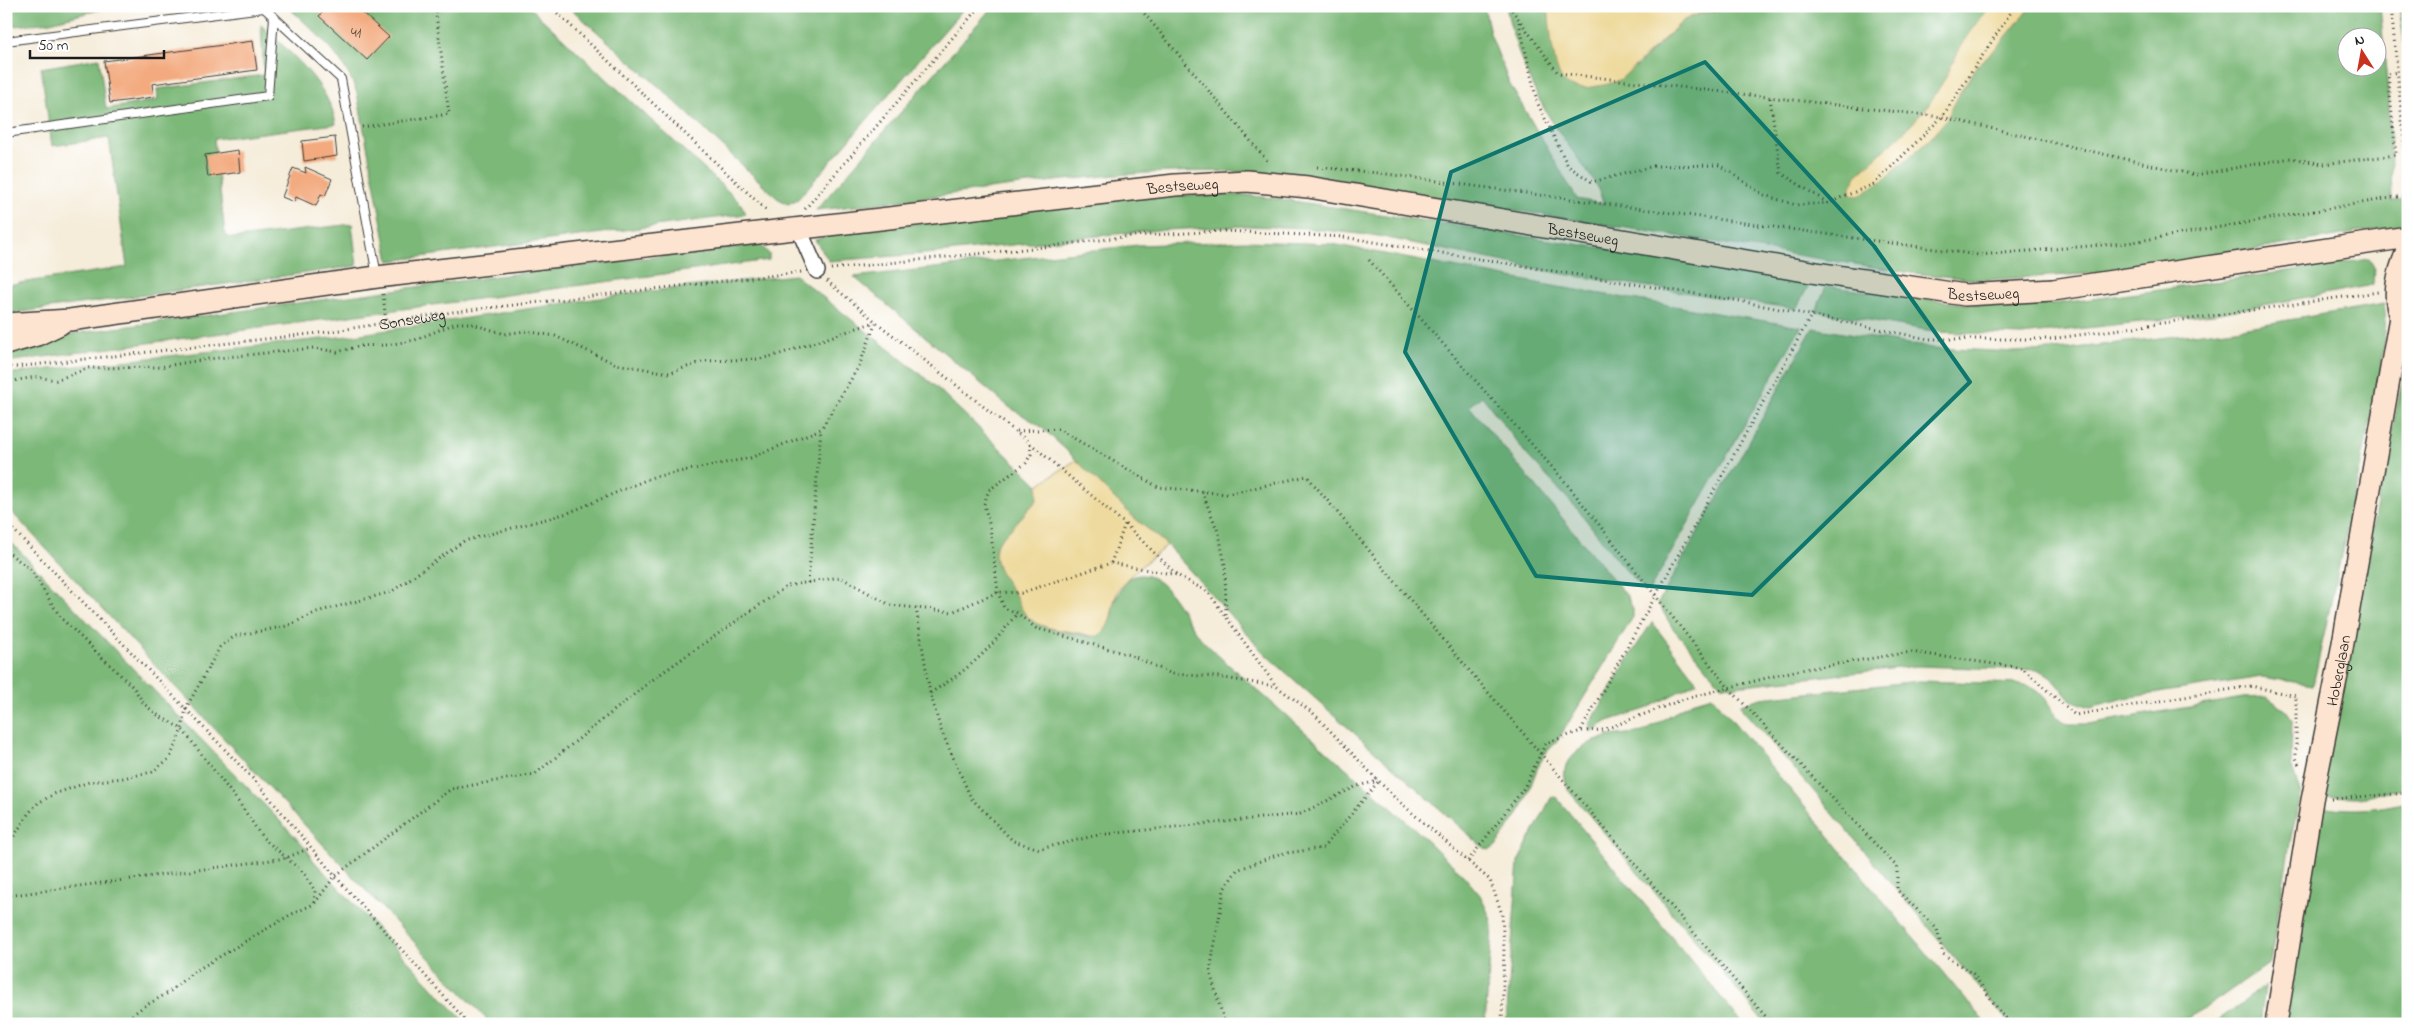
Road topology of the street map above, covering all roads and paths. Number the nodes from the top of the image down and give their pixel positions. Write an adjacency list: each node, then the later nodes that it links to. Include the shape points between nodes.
1 (435, 6): 15 (path, via 449,114)
2 (550, 6): 23 (path, via 767,211)
3 (980, 6): 23 (path, via 809,202)
4 (1138, 6): 18 (path, via 1267,163)
5 (1509, 6): 10 (path)
6 (2015, 6): 14 (path)
7 (2391, 6): 12 (path)
8 (263, 7): 9 (lane); 11 (lane)
9 (274, 18): 15 (lane, via 341,79); 16 (lane, via 268,96)
10 (1519, 19): 13 (path, via 1558,73); 22 (path, via 1537,102 1568,166 1592,182 1654,166 1719,165 1764,195 1796,205)
11 (6, 41)
12 (2397, 72): 14 (path, via 2388,74 2396,155 2324,164 2291,158 2195,175); 17 (path)
13 (1770, 98): 14 (path); 22 (path, via 1781,174)
14 (1942, 117): 22 (path, via 1874,184)
15 (350, 129): 28 (lane)
16 (6, 133)
17 (2406, 160): 20 (path)
18 (1276, 164)
19 (1314, 167): 21 (path, via 1379,173 1979,255 2127,243)
20 (2408, 184)
21 (2408, 195)
22 (1828, 203)
23 (798, 227): 24 (main road, Bestseweg, via 1128,190 1247,181 1308,187 1965,295 2054,290); 27 (street); 28 (main road, Bestseweg)
24 (2408, 237)
25 (2408, 249): 30 (main road, Hoberglaan, via 2400,266)
26 (1369, 260): 50 (path, via 1566,483)
27 (818, 271): 31 (path, via 1132,236 1224,231 1352,238); 34 (path, Sonseweg, via 453,312)
28 (377, 277): 32 (main road); 34 (path, via 383,286)
29 (838, 289): 33 (path)
30 (2401, 304): 31 (path, via 2051,339 1928,339); 64 (main road, Hoberglaan, via 2340,660)
31 (1812, 314): 50 (path)
32 (70, 320): 35 (main road); 36 (main road, via 37,336)
33 (876, 322): 38 (path, via 780,354 705,361 669,373 616,364 555,336 526,331 505,334 463,323 415,340 337,352 314,348 159,367 90,368 56,380 36,377); 39 (path, via 859,366); 40 (path)
34 (386, 323): 37 (path, Sonseweg)
35 (6, 324)
36 (6, 344)
37 (6, 368)
38 (6, 382)
39 (821, 429): 48 (path); 57 (path, via 750,458 653,477 568,513 464,541 391,592 317,612 287,626 235,636 220,647)
40 (1015, 431): 41 (path); 42 (path, via 1058,429 1158,487)
41 (1030, 443): 44 (path); 49 (path, via 1031,454 1026,463 989,490 984,504)
42 (1202, 492): 53 (path, via 1219,534 1225,565); 60 (path, via 1227,494 1307,476)
43 (6, 522): 57 (path)
44 (1125, 524): 46 (path); 47 (path)
45 (6, 550): 58 (path, via 30,569 61,618 134,688 144,704)
46 (1111, 563): 47 (path); 49 (path, via 1021,593)
47 (1176, 575): 53 (path, via 1208,592)
48 (808, 583): 51 (path, via 840,577 890,605); 69 (path, via 787,586 770,597 656,677 535,774 451,789)
49 (998, 592): 51 (path, via 952,612); 52 (path, via 1004,608)
50 (1656, 598): 55 (path); 59 (path)
51 (916, 608): 56 (path)
52 (1016, 614): 54 (path, via 1036,628 1133,656 1172,674); 56 (path, via 994,645 959,676)
53 (1226, 617): 54 (path)
54 (1276, 686): 62 (path, via 1313,713)
55 (1728, 687): 59 (path, via 1684,698 1603,730); 61 (path, via 1794,671 1911,652 2022,668 2075,715 2251,686 2296,696 2296,758); 77 (path, via 1898,867 1897,890 1937,929 1943,954 1973,974)
56 (930, 693): 62 (path, via 941,730 971,798 1013,841 1040,849 1098,835 1300,814 1357,786)
57 (186, 708): 58 (path); 65 (path, via 257,783)
58 (182, 728): 66 (path, via 170,758 152,772 89,782 38,803); 67 (path, via 262,837)
59 (1581, 731): 60 (path, via 1546,743)
60 (1541, 754): 68 (path, via 1524,788); 76 (path)
61 (2299, 766)
62 (1378, 781): 68 (path); 74 (path, via 1323,848 1279,854 1237,870 1224,889 1210,972)
63 (2408, 793): 64 (path)
64 (2312, 800): 78 (main road, Hoberglaan)
65 (310, 848): 67 (path); 69 (path)
66 (6, 849)
67 (286, 858): 70 (path); 71 (path, via 304,873 315,891)
68 (1468, 861): 75 (path, via 1490,880 1502,914)
69 (335, 876): 71 (path); 73 (path)
70 (6, 896)
71 (314, 904): 72 (path, via 192,973)
72 (120, 1024)
73 (468, 1024)
74 (1225, 1024)
75 (1502, 1024)
76 (1772, 1024)
77 (2012, 1024)
78 (2276, 1024)

